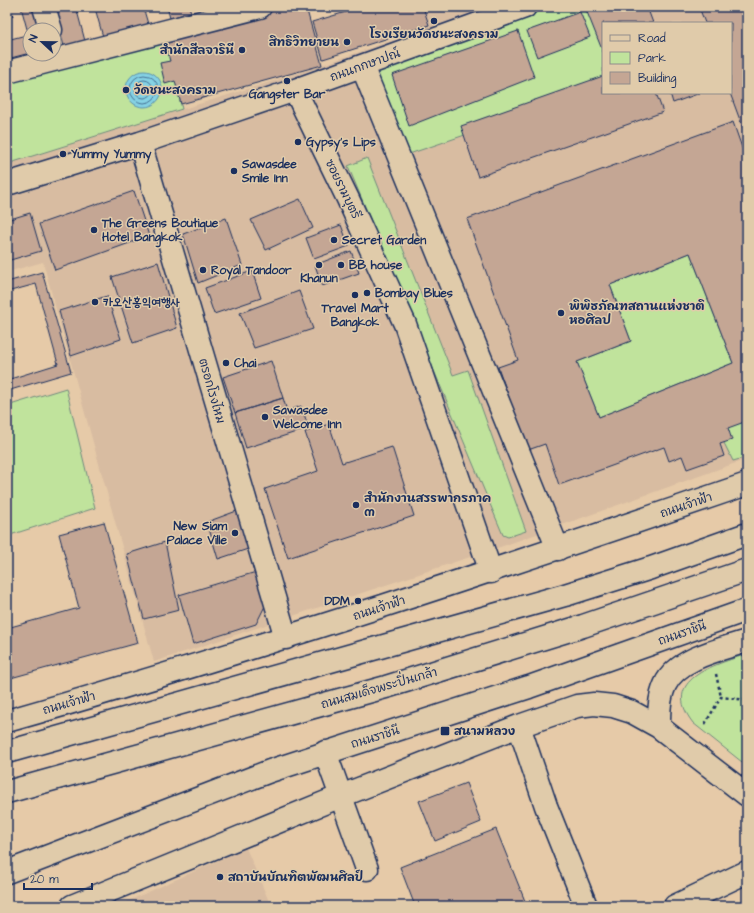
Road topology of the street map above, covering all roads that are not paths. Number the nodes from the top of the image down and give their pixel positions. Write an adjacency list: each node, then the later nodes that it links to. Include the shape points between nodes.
1 (44, 7): 4 (street)
2 (260, 7): 5 (street)
3 (525, 7): 7 (street, ถนนกกษาปณ์)
4 (48, 22)
5 (62, 50)
6 (30, 62): 8 (street)
7 (362, 66): 9 (street, ถนนกกษาปณ์); 14 (street)
8 (7, 72)
9 (295, 90): 10 (street); 16 (street, ซอยรามบุตรี, via 405,324)
10 (140, 144): 11 (street); 18 (street, ตรอกโรงไหม)
11 (7, 184)
12 (747, 484): 14 (street, ถนนเจ้าฟ้า)
13 (747, 534): 23 (street, via 651,568 565,594)
14 (558, 549): 16 (street, ถนนเจ้าฟ้า)
15 (747, 570): 25 (street, ถนนสมเด็จพระปิ่นเกล้า, via 583,626 386,687)
16 (492, 572): 18 (street, ถนนเจ้าฟ้า)
17 (747, 610): 24 (street, ถนนราชินี, via 521,689)
18 (286, 638): 20 (street, ถนนเจ้าฟ้า, via 152,680)
19 (747, 641): 22 (street, via 696,658 676,669 665,684)
20 (7, 721)
21 (519, 726): 22 (street, via 577,706 594,704 632,712); 27 (street); 32 (street, via 546,806)
22 (659, 727): 26 (street)
23 (7, 752)
24 (325, 752): 27 (street); 29 (street, ถนนราชินี, via 210,793)
25 (7, 792)
26 (747, 795)
27 (340, 796): 28 (street); 31 (street)
28 (368, 869)
29 (7, 872)
30 (747, 872): 33 (street)
31 (72, 906)
32 (586, 906)
33 (675, 906)

